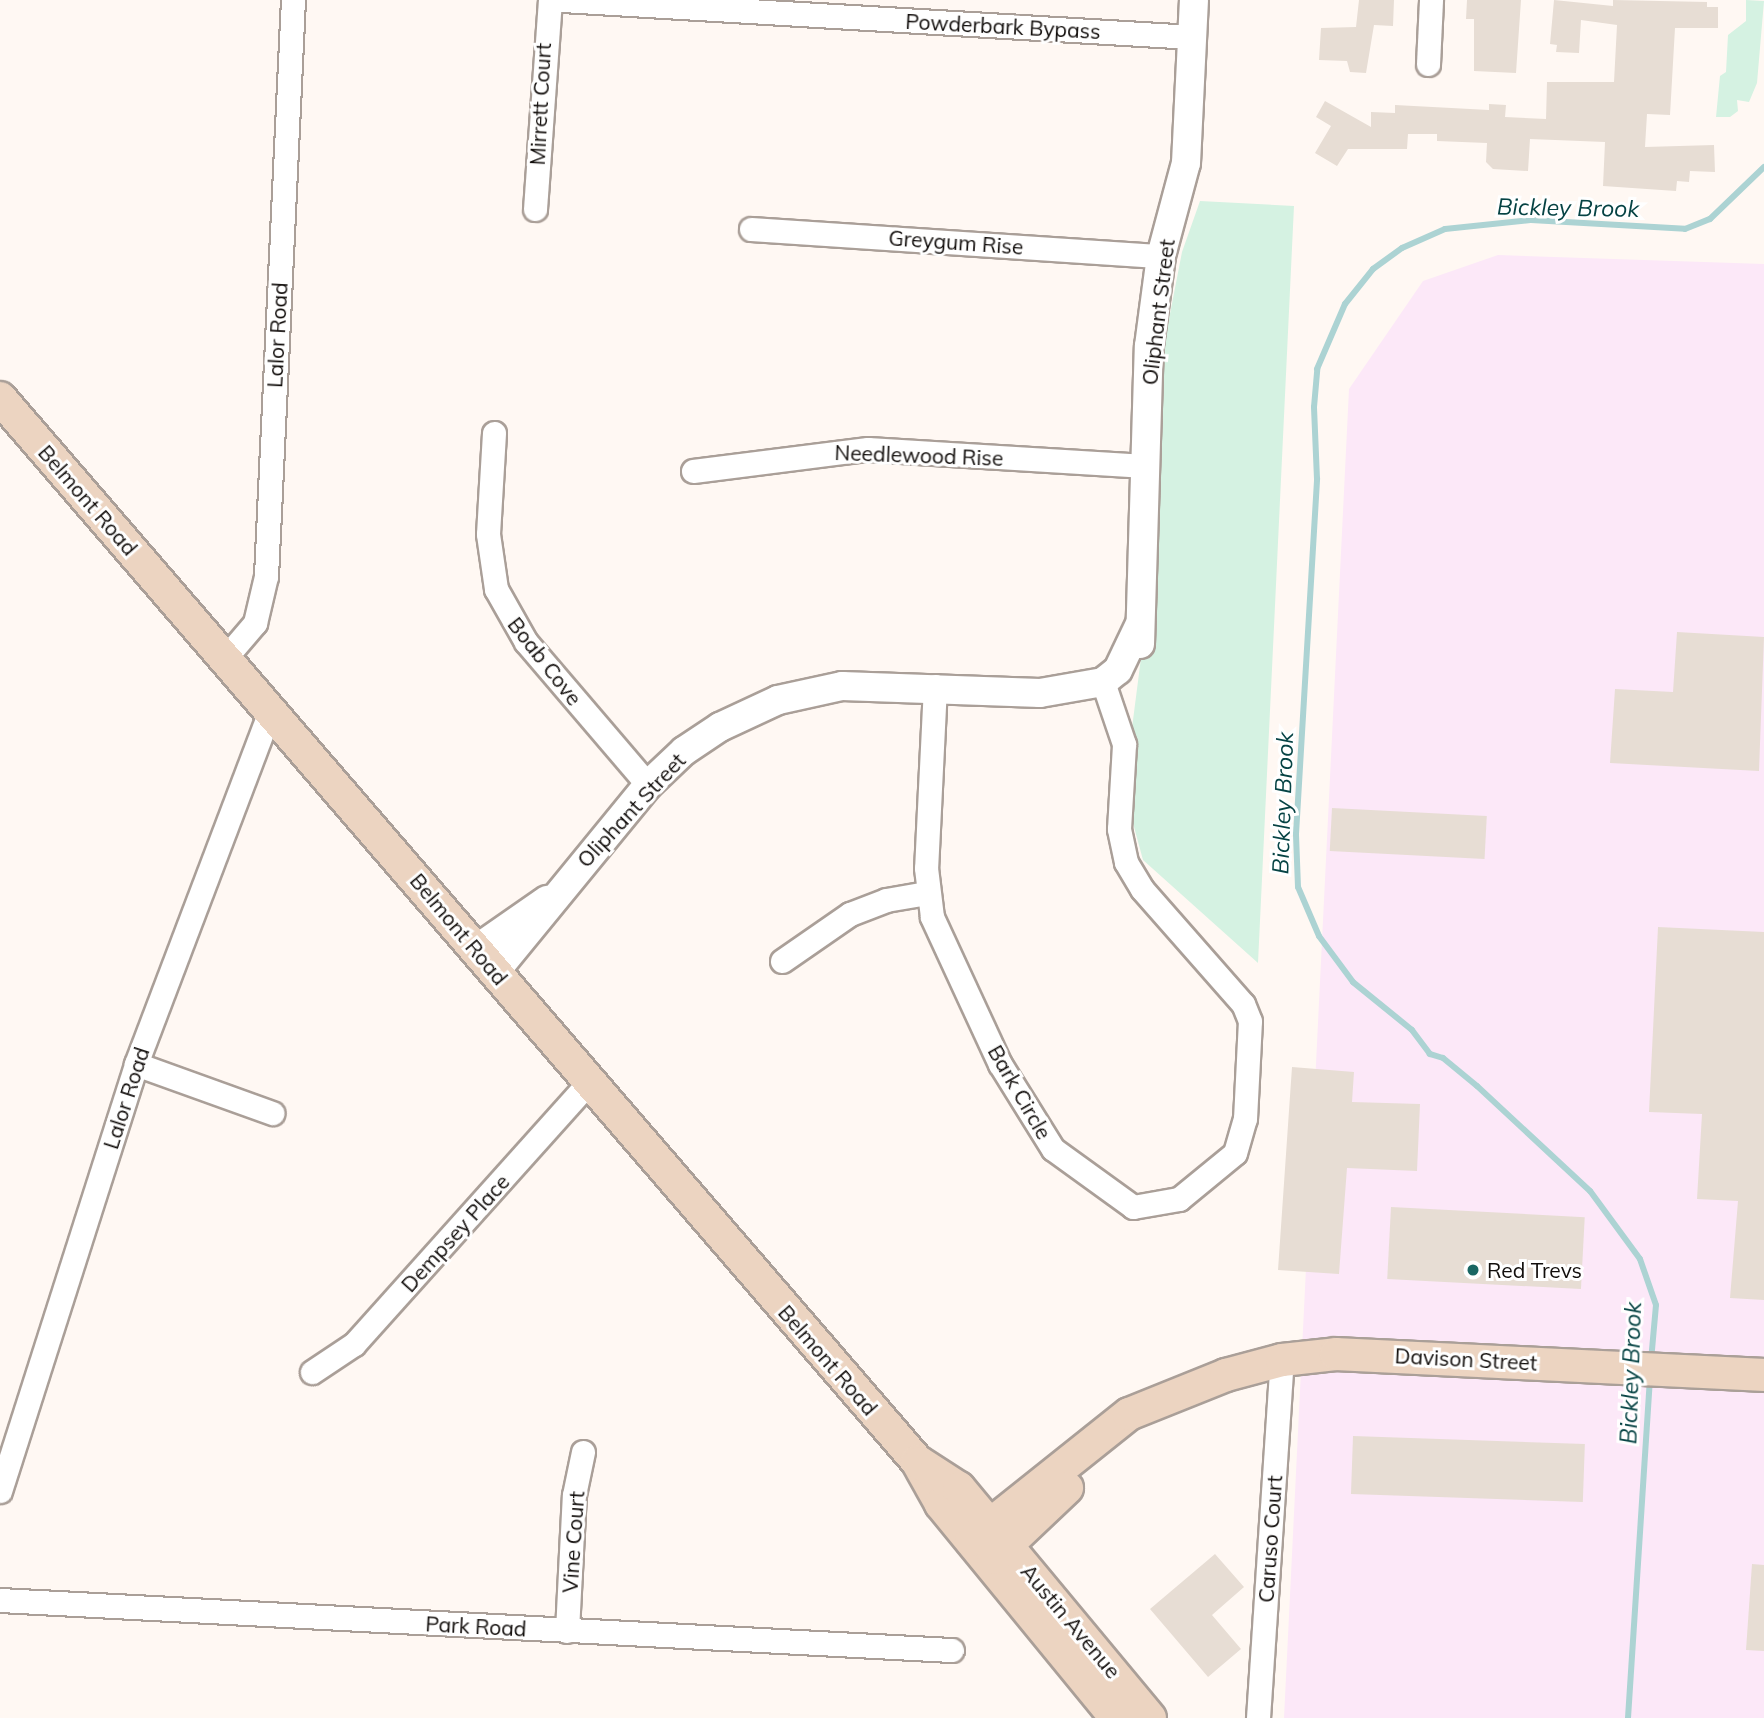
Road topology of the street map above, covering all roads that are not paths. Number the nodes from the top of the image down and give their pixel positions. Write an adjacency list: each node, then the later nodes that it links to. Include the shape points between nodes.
1 (293, 0): 15 (street, Lalor Road, via 266,576 255,623)
2 (550, 0): 8 (street, Mirrett Court)
3 (562, 0): 6 (street, Powderbark Bypass)
4 (1194, 0): 6 (street, Oliphant Street)
5 (1431, 0): 7 (street)
6 (1192, 37): 10 (street, Oliphant Street, via 1186,163)
7 (1429, 64)
8 (535, 209)
9 (751, 229): 10 (street, Greygum Rise)
10 (1160, 256): 13 (street, Oliphant Street, via 1149,346)
11 (0, 398): 15 (main road, Belmont Road)
12 (494, 433): 19 (street, Boab Cove, via 488,534 496,589 526,642)
13 (1145, 466): 14 (street, Needlewood Rise, via 868,449); 17 (street, Oliphant Street, via 1142,658 1134,676)
14 (693, 471)
15 (226, 657): 18 (main road, Belmont Road)
16 (935, 687): 17 (street, Oliphant Street, via 1040,693 1082,705); 19 (street, Oliphant Street, via 842,686 778,700 720,727 684,751); 20 (street, Bark Circle)
17 (1107, 690): 20 (street, Bark Circle, via 1125,744 1119,830 1126,862 1142,889 1242,1004 1250,1021 1245,1119 1235,1153 1179,1199 1133,1207 1053,1149 1000,1064 932,917)
18 (270, 711): 21 (main road, Belmont Road); 23 (street, Lalor Road)
19 (648, 786): 21 (street, Oliphant Street, via 555,895)
20 (927, 893): 22 (street, via 886,900 850,914)
21 (485, 961): 24 (main road, Belmont Road)
22 (782, 961)
23 (136, 1064): 25 (street); 30 (street, Lalor Road)
24 (588, 1083): 27 (street, Dempsey Place, via 354,1344); 31 (main road, Belmont Road, via 917,1461 959,1488)
25 (272, 1113)
26 (1282, 1360): 28 (main road, Davison Street, via 1336,1354); 31 (main road, Davison Street, via 1226,1376 1175,1398); 37 (street, Caruso Court)
27 (312, 1372)
28 (1764, 1375)
29 (583, 1452): 33 (street, Vine Court, via 574,1495)
30 (0, 1490)
31 (990, 1542): 35 (main road, Austin Avenue); 36 (main road, Austin Avenue)
32 (0, 1600): 33 (street, Park Road)
33 (567, 1631): 34 (street, Park Road)
34 (952, 1650)
35 (1116, 1718)
36 (1150, 1718)
37 (1258, 1718)

